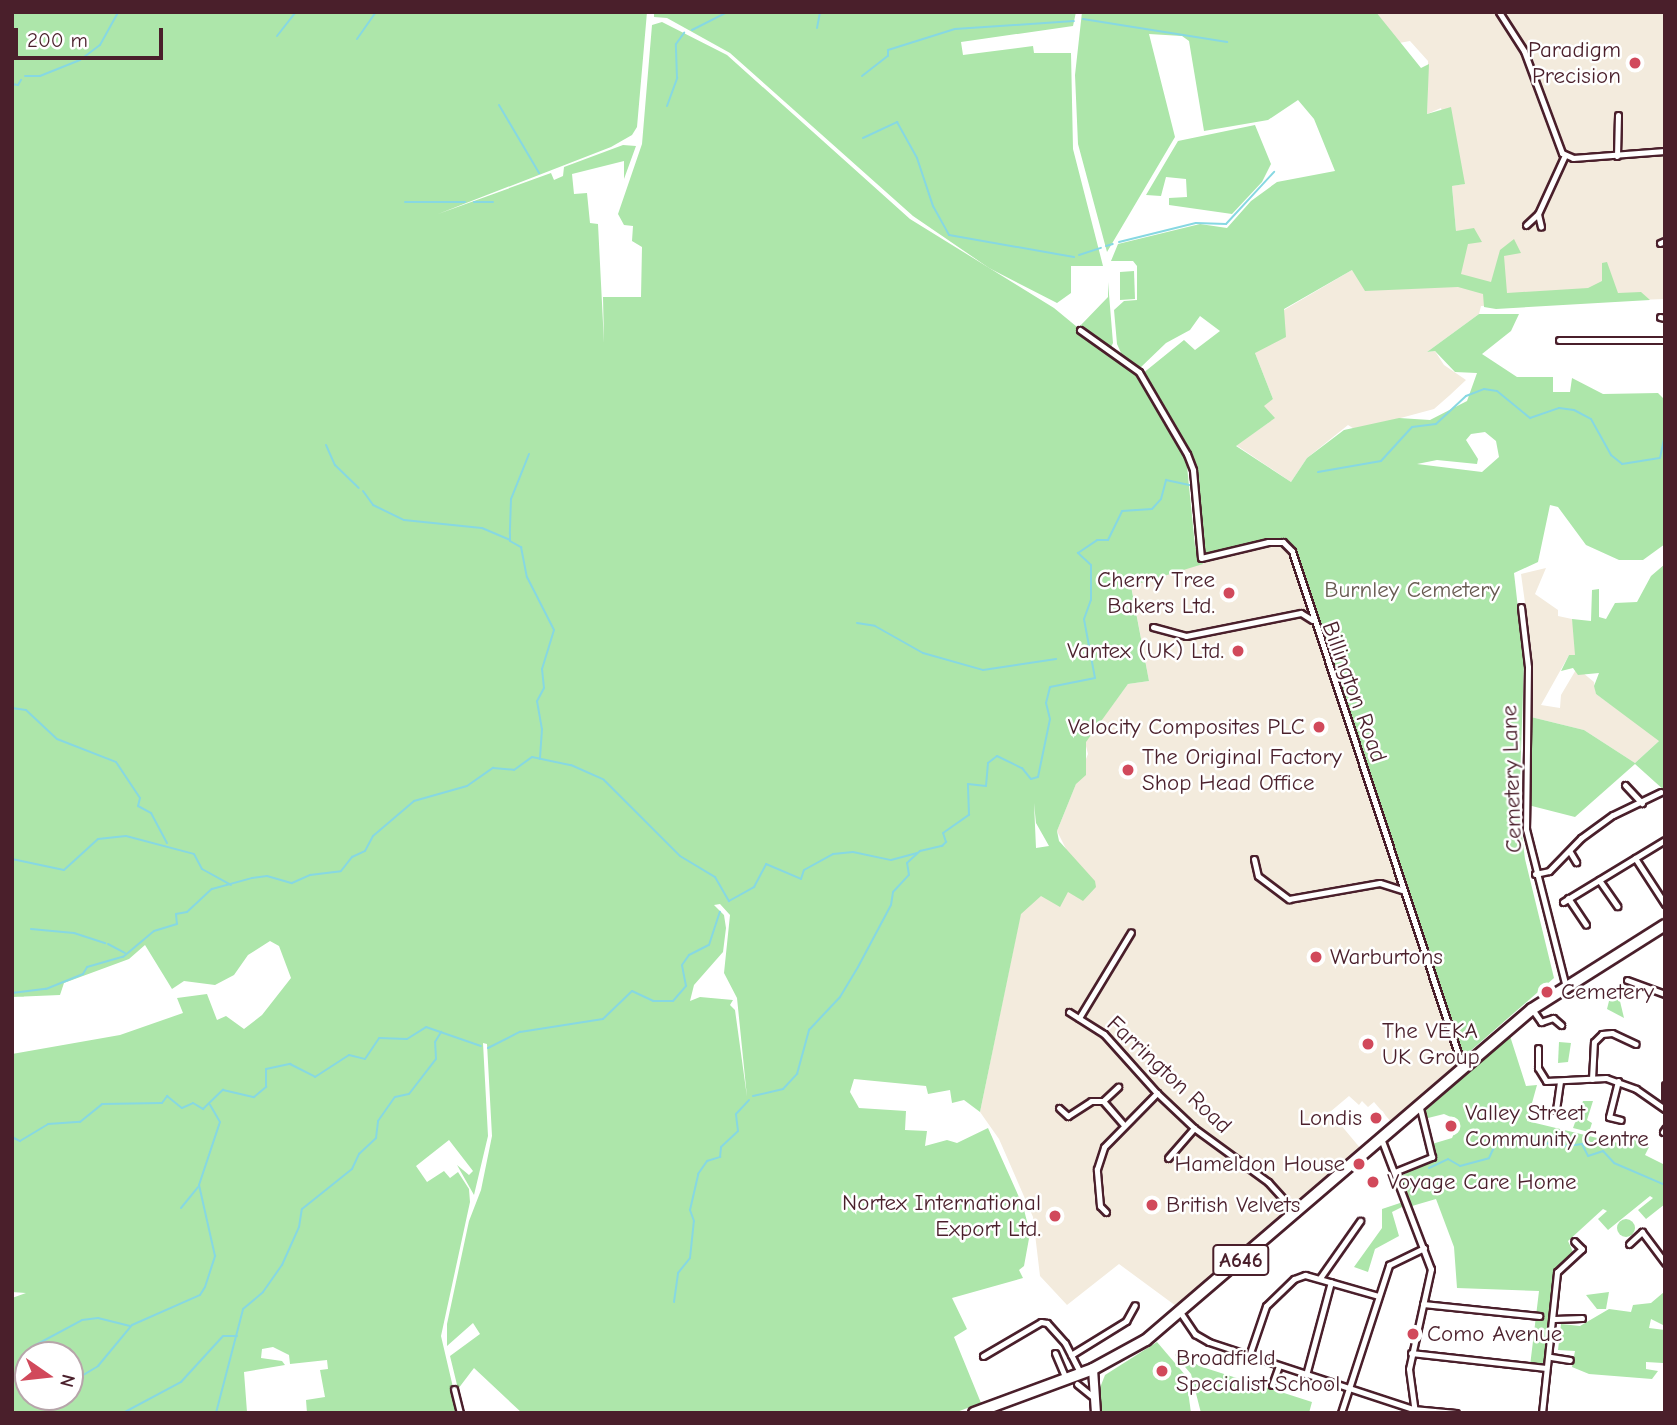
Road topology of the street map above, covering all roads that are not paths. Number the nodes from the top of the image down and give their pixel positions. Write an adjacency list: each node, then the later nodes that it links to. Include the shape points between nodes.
1 (1499, 12): 4 (street, via 1524,51 1556,146)
2 (1618, 115): 5 (street)
3 (1665, 151): 5 (street)
4 (1565, 155): 5 (street); 6 (street)
5 (1618, 156)
6 (1538, 214): 7 (street); 8 (street)
7 (1526, 225)
8 (1541, 227)
9 (1080, 330): 13 (street, via 1139,372 1187,454 1193,470 1201,558 1268,542 1289,545)
10 (1665, 340): 11 (street)
11 (1559, 341)
12 (1521, 607): 23 (street, Cemetery Lane, via 1528,667 1526,829)
13 (1315, 623): 14 (street, Billington Road, via 1301,613 1212,635 1186,636); 25 (street, Billington Road)
14 (1153, 627)
15 (1625, 785): 17 (street)
16 (1658, 791): 17 (street)
17 (1642, 803): 19 (street, via 1613,815)
18 (1665, 840): 20 (street)
19 (1570, 852): 22 (street); 23 (street, via 1549,871)
20 (1635, 858): 24 (street); 26 (street)
21 (1254, 859): 25 (street, via 1258,876 1289,899 1380,883)
22 (1576, 862)
23 (1535, 874): 32 (street, Cemetery Lane)
24 (1599, 880): 27 (street); 28 (street, via 1566,900)
25 (1404, 891): 40 (street, Billington Road)
26 (1665, 904)
27 (1617, 906)
28 (1586, 925)
29 (1665, 925): 32 (highway, A646)
30 (1131, 932): 36 (street, Farrington Road)
31 (1627, 980): 33 (street)
32 (1566, 988): 34 (highway, A646)
33 (1665, 994)
34 (1532, 1009): 37 (street, via 1541,1022 1553,1018); 40 (highway, A646)
35 (1069, 1012): 36 (street, Farrington Road)
36 (1079, 1018): 46 (street, Farrington Road, via 1104,1034)
37 (1561, 1025)
38 (1636, 1044): 41 (street, via 1612,1033 1602,1034 1594,1042)
39 (1538, 1048): 43 (street, via 1538,1068 1546,1081)
40 (1463, 1069): 50 (highway, A646)
41 (1592, 1079): 42 (street); 43 (street)
42 (1618, 1081): 51 (street); 53 (street, via 1609,1118)
43 (1560, 1082): 52 (street)
44 (1665, 1085): 47 (street)
45 (1118, 1087): 48 (street)
46 (1157, 1093): 54 (street); 55 (street, Farrington Road)
47 (1663, 1100)
48 (1103, 1101): 49 (street, via 1091,1101 1068,1116); 54 (street)
49 (1059, 1108)
50 (1420, 1108): 56 (highway, A646); 58 (street, via 1432,1157)
51 (1665, 1109)
52 (1556, 1110)
53 (1621, 1120)
54 (1123, 1124): 59 (street, via 1104,1147 1097,1169 1100,1206)
55 (1194, 1128): 57 (street); 60 (street, Farrington Road, via 1268,1182)
56 (1382, 1141): 58 (street); 60 (highway, A646)
57 (1168, 1158)
58 (1397, 1171): 64 (street)
59 (1106, 1212)
60 (1296, 1214): 71 (highway, A646)
61 (1360, 1221): 66 (street)
62 (1574, 1241): 74 (street, via 1582,1249 1557,1272)
63 (1629, 1244): 65 (street, via 1642,1232)
64 (1424, 1248): 68 (street, via 1393,1260); 69 (street, via 1432,1269)
65 (1665, 1263)
66 (1320, 1278): 67 (street); 79 (street, via 1305,1275 1294,1279 1265,1306)
67 (1331, 1282): 68 (street); 85 (street)
68 (1378, 1296): 88 (street)
69 (1423, 1304): 72 (street); 76 (street)
70 (1135, 1305): 77 (street, via 1126,1321)
71 (1180, 1312): 79 (street, via 1195,1334); 84 (highway, A646, via 1146,1340)
72 (1539, 1316)
73 (1582, 1318): 74 (street)
74 (1553, 1319): 80 (street)
75 (1055, 1353): 86 (street)
76 (1411, 1353): 83 (street); 91 (street)
77 (1071, 1355): 78 (street, via 1057,1331 1041,1322); 86 (street)
78 (983, 1356)
79 (1249, 1356): 82 (street)
80 (1550, 1357): 81 (street); 83 (street)
81 (1570, 1360)
82 (1279, 1366): 85 (street); 87 (street)
83 (1546, 1368): 97 (street)
84 (1093, 1369): 86 (highway, A646); 90 (street)
85 (1306, 1375): 88 (street)
86 (1075, 1379): 90 (street); 93 (highway, A646)
87 (1272, 1385)
88 (1349, 1388): 91 (street); 95 (street)
89 (454, 1389): 92 (street)
90 (1092, 1396): 94 (street)
91 (1414, 1411): 96 (street)
92 (460, 1413)
93 (974, 1413)
94 (1096, 1413)
95 (1341, 1413)
96 (1457, 1413)
97 (1542, 1413)

